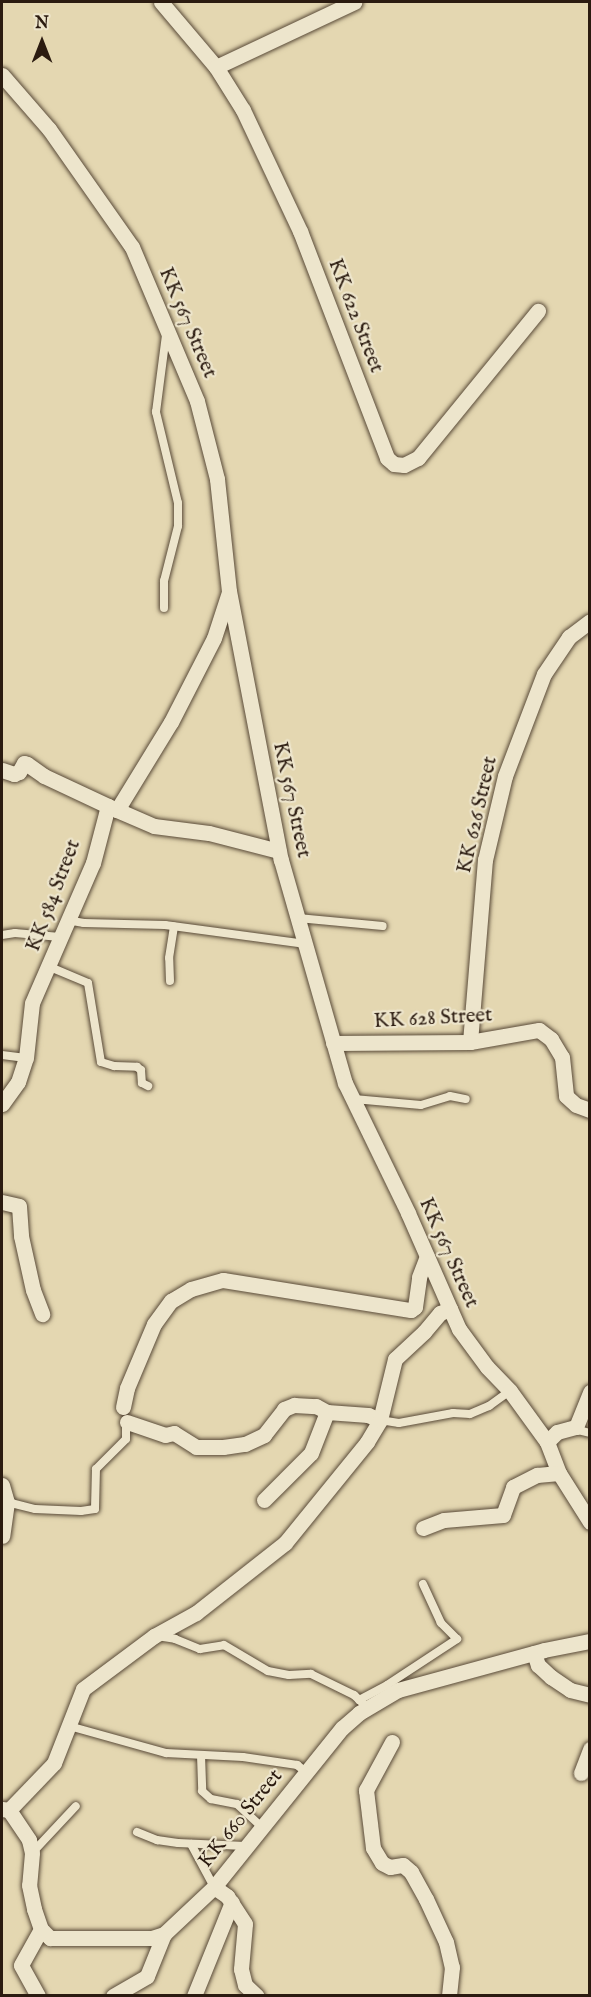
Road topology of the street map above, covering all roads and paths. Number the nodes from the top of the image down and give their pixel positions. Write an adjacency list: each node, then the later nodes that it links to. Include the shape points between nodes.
1 (161, 2): 3 (street, KK 622 Street)
2 (354, 2): 3 (street)
3 (216, 67): 5 (street, KK 622 Street, via 243,110 300,231 387,458 394,464 404,465 418,458)
4 (2, 75): 6 (street, KK 567 Street, via 49,129 132,247)
5 (538, 310)
6 (168, 328): 7 (street, KK 567 Street, via 197,400 217,478); 8 (lane, via 156,412 178,503 178,526 164,581)
7 (229, 591): 11 (street, KK 584 Street, via 214,638 171,722); 12 (street, KK 567 Street)
8 (164, 608)
9 (590, 621): 22 (street, KK 626 Street, via 569,637 544,674 505,776 485,860)
10 (2, 770): 11 (street, via 14,774 27,764)
11 (112, 808): 12 (street, via 154,826 209,833); 14 (street, KK 584 Street)
12 (279, 851): 13 (street, KK 567 Street)
13 (298, 918): 16 (lane); 19 (street, KK 567 Street)
14 (67, 920): 15 (lane); 18 (street, KK 584 Street)
15 (174, 926): 19 (lane); 21 (lane)
16 (383, 926)
17 (2, 935): 18 (lane)
18 (60, 937): 20 (street, KK 584 Street)
19 (306, 944): 23 (street, KK 567 Street)
20 (50, 967): 25 (street, KK 584 Street, via 32,1003); 26 (lane, via 88,983 101,1062 137,1067 142,1083)
21 (170, 981)
22 (471, 1042): 23 (street, KK 628 Street); 30 (street, KK 628 Street, via 539,1030 551,1039 562,1057 566,1096 576,1106)
23 (333, 1043): 27 (street, KK 567 Street)
24 (2, 1055): 25 (lane)
25 (26, 1058): 29 (street, KK 584 Street, via 18,1082)
26 (148, 1086)
27 (352, 1098): 28 (lane, via 421,1105 450,1096); 32 (street, KK 567 Street)
28 (466, 1099)
29 (2, 1104)
30 (590, 1110)
31 (2, 1202): 34 (street, via 19,1206 21,1236)
32 (427, 1256): 33 (street, KK 567 Street); 38 (street, via 419,1277 416,1307 411,1310 223,1280 191,1289 171,1300 154,1324 126,1388)
33 (450, 1309): 35 (street, KK 567 Street, via 459,1329 487,1367); 39 (street, via 440,1312 395,1359)
34 (42, 1314)
35 (510, 1390): 39 (lane, via 470,1414 453,1413 399,1423); 42 (street, KK 567 Street)
36 (590, 1392): 40 (street)
37 (327, 1412): 38 (street, via 316,1406 294,1405 284,1409 264,1435 244,1444 223,1447 196,1447 174,1433 165,1435); 39 (street, via 359,1413); 45 (street, via 311,1453)
38 (125, 1414): 46 (lane, via 126,1439 96,1469 95,1509 35,1509)
39 (380, 1420): 51 (street, via 367,1442 285,1544 196,1613)
40 (572, 1429): 41 (lane); 42 (street, via 557,1432)
41 (590, 1432)
42 (547, 1442): 43 (street, KK 567 Street)
43 (559, 1473): 47 (street, KK 567 Street); 48 (street, via 537,1475 513,1487 502,1515 444,1520)
44 (2, 1485): 46 (street)
45 (264, 1500)
46 (7, 1502): 49 (street)
47 (590, 1522)
48 (423, 1528)
49 (2, 1536)
50 (423, 1584): 55 (lane, via 441,1623 457,1639)
51 (154, 1636): 55 (lane, via 200,1648 224,1645 268,1671 311,1674); 56 (street, via 83,1689)
52 (590, 1641): 53 (street, KK 660 Street)
53 (534, 1653): 54 (street, via 538,1665 551,1677 570,1690); 55 (street, KK 660 Street)
54 (590, 1695)
55 (363, 1703): 60 (street, KK 660 Street)
56 (69, 1726): 59 (lane, via 166,1753); 63 (street, via 54,1763)
57 (392, 1742): 77 (street, via 366,1790 373,1848 382,1863 390,1867 403,1865 411,1872 426,1899 446,1942 452,1967)
58 (590, 1749): 61 (street)
59 (201, 1755): 60 (lane, via 289,1764); 64 (lane, via 202,1791 211,1799 237,1804)
60 (306, 1772): 64 (street, KK 660 Street)
61 (581, 1773)
62 (76, 1806): 68 (lane)
63 (5, 1809): 68 (street, via 29,1840)
64 (262, 1827): 67 (street, KK 660 Street)
65 (137, 1832): 66 (lane, via 157,1840)
66 (191, 1844): 67 (lane); 69 (lane)
67 (247, 1846): 69 (street, KK 660 Street)
68 (32, 1853): 71 (street, via 29,1885)
69 (214, 1887): 70 (street); 72 (street, KK 660 Street)
70 (232, 1902): 75 (street); 76 (street, via 245,1924 243,1980)
71 (41, 1929): 72 (street, via 50,1938 139,1938); 73 (street, via 21,1965)
72 (164, 1934): 74 (street, via 147,1976)
73 (38, 1995)
74 (112, 1995)
75 (194, 1995)
76 (256, 1995)
77 (449, 1995)

